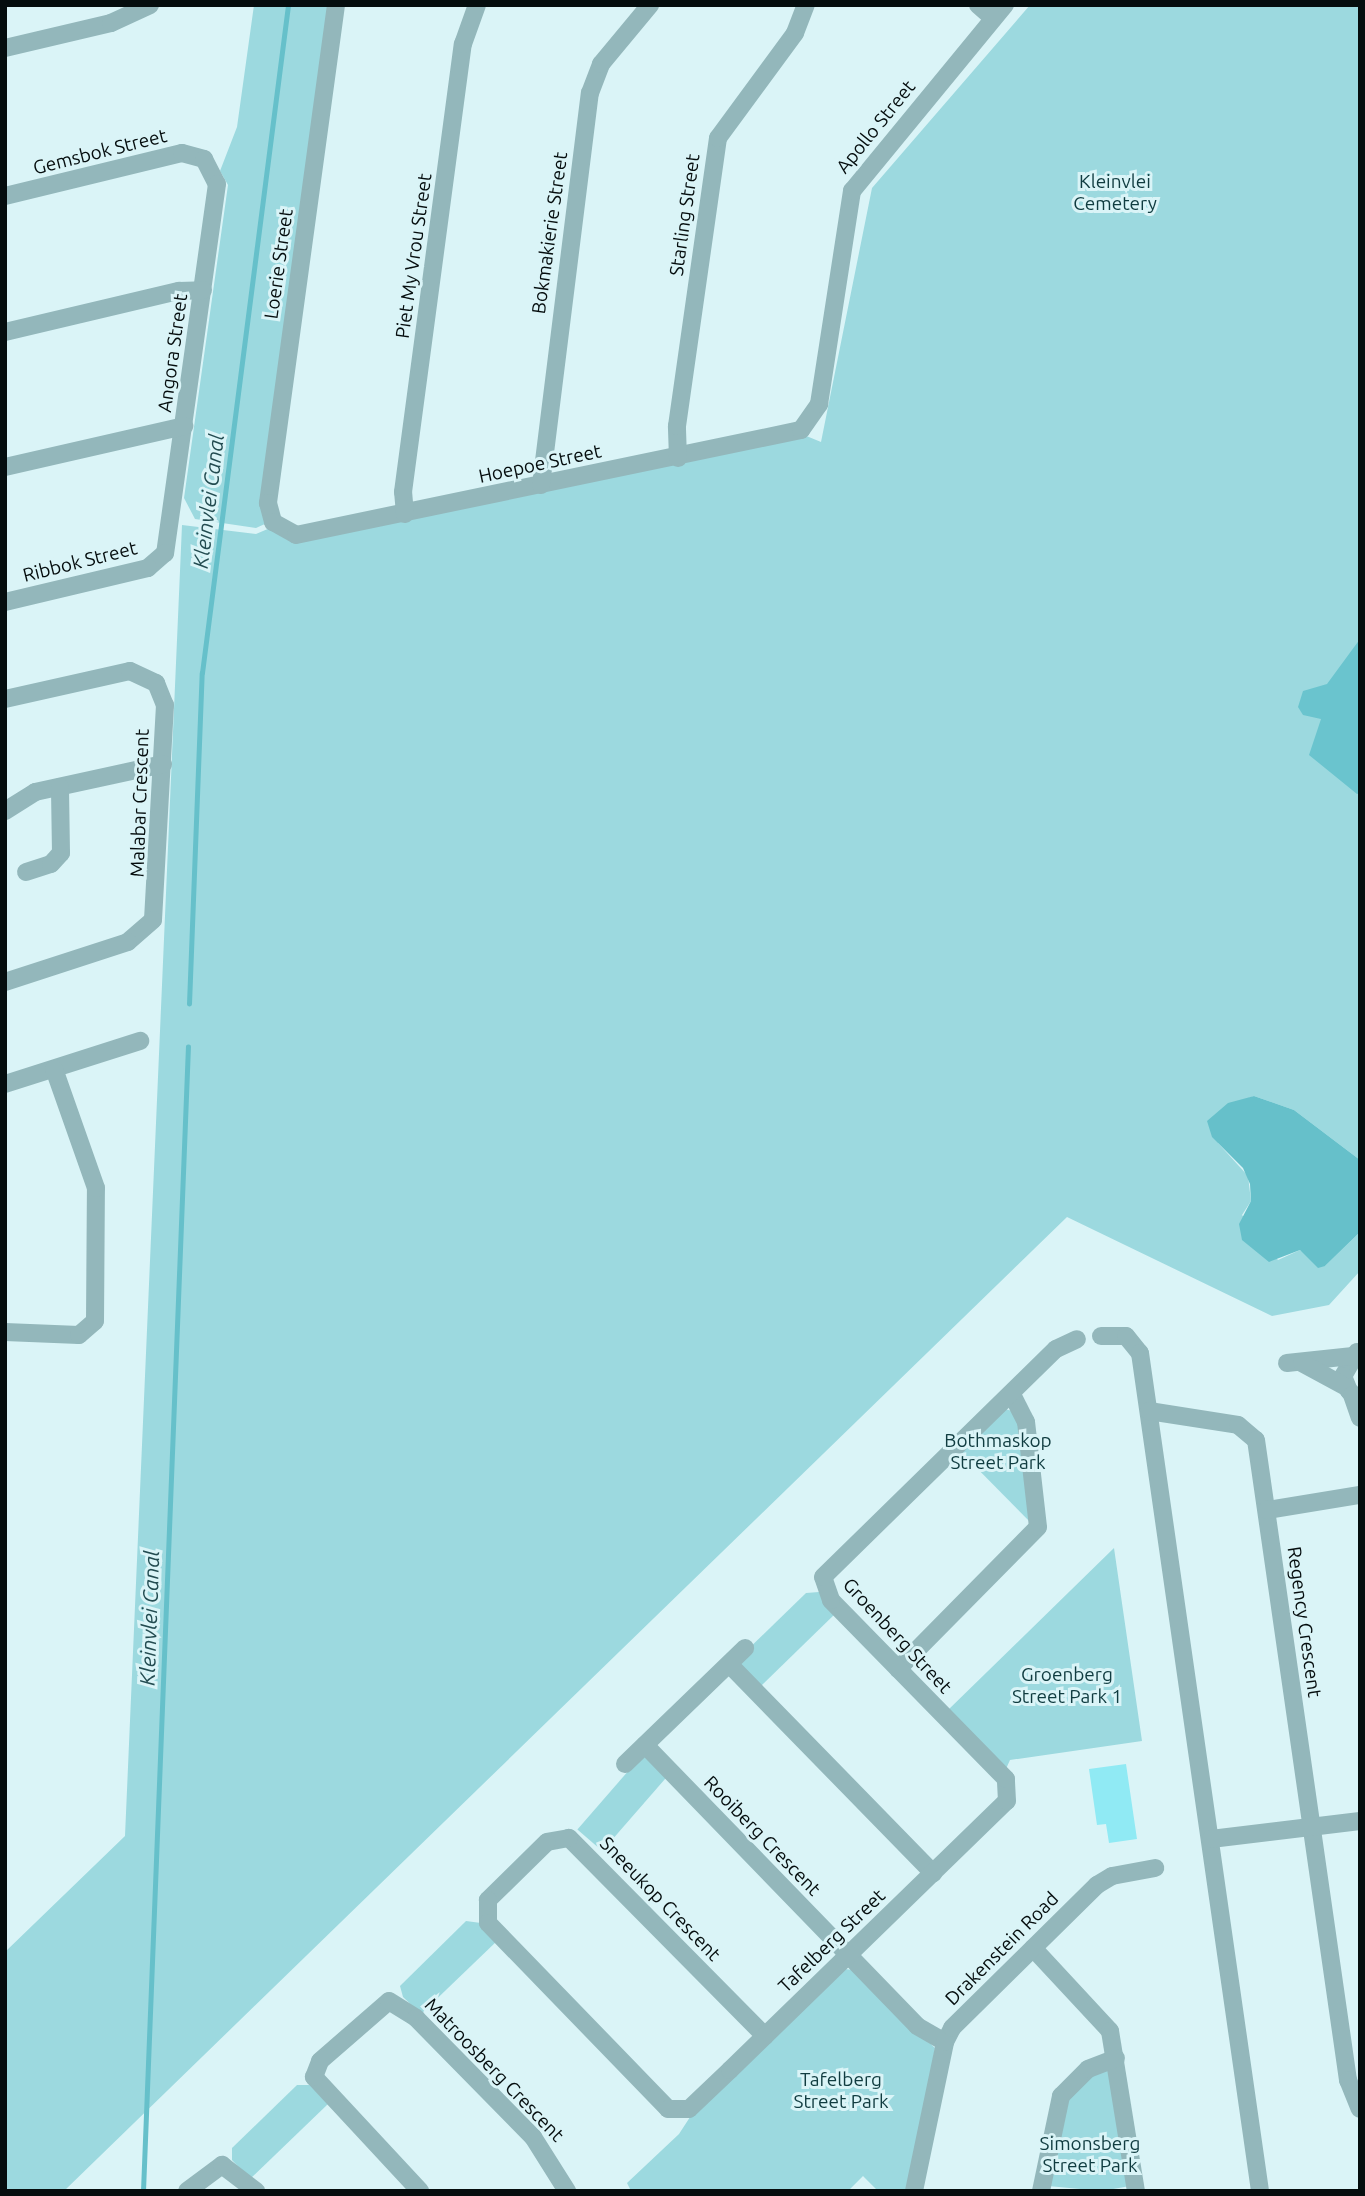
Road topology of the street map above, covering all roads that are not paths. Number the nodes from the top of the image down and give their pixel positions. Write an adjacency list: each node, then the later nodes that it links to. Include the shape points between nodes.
1 (150, 5): 8 (street, via 111,23)
2 (335, 5): 19 (street, Loerie Street, via 268,503)
3 (477, 5): 18 (street, Piet My Vrou Street, via 463,44 403,492)
4 (650, 5): 17 (street, Bokmakierie Street, via 601,64 590,93)
5 (806, 5): 15 (street, Starling Street, via 795,33 718,138 677,426)
6 (978, 5): 7 (street)
7 (999, 12): 13 (street, Apollo Street, via 852,191 819,404)
8 (5, 48)
9 (204, 159): 10 (street, Gemsbok Street, via 182,153); 11 (street, Angora Street, via 217,184)
10 (5, 197)
11 (203, 290): 12 (street, via 179,291); 14 (street, Angora Street)
12 (5, 332)
13 (810, 422): 15 (street, Hoepoe Street, via 788,435)
14 (184, 426): 16 (street); 20 (street, Angora Street)
15 (678, 458): 17 (street, Hoepoe Street)
16 (5, 467)
17 (541, 485): 18 (street, Hoepoe Street)
18 (405, 514): 19 (street, Hoepoe Street, via 302,536)
19 (277, 526)
20 (162, 557): 21 (street, Ribbok Street, via 148,568)
21 (5, 602)
22 (5, 699): 23 (street, Malabar Crescent, via 124,671 143,674 163,697)
23 (163, 764): 24 (street); 27 (street, Malabar Crescent, via 157,907 147,930 128,942)
24 (60, 787): 25 (street, via 24,796); 26 (street, via 61,853 51,864)
25 (5, 811)
26 (26, 872)
27 (5, 982)
28 (140, 1041): 29 (street)
29 (54, 1069): 30 (street); 31 (street, via 64,1084 96,1188 95,1321 79,1335)
30 (5, 1084)
31 (5, 1332)
32 (1101, 1336): 37 (street, via 1115,1333 1135,1344)
33 (1077, 1339): 35 (street, Groenberg Street, via 1056,1349)
34 (1355, 1353): 36 (street, via 1343,1370); 36 (street, via 1294,1363)
35 (1012, 1394): 43 (street, via 1026,1422 1038,1527); 43 (street, Groenberg Street, via 823,1577 825,1592)
36 (1353, 1394): 38 (street)
37 (1149, 1411): 40 (street, Regency Crescent, via 1238,1425 1251,1432); 49 (street)
38 (1360, 1418)
39 (1360, 1495): 40 (street)
40 (1267, 1510): 48 (street, Regency Crescent)
41 (745, 1648): 42 (street)
42 (730, 1665): 44 (street); 51 (street)
43 (898, 1669): 46 (street, Groenberg Street, via 1006,1779)
44 (645, 1745): 45 (street); 53 (street, Rooiberg Crescent)
45 (625, 1764)
46 (1009, 1794): 51 (street, Tafelberg Street)
47 (1355, 1818): 48 (street)
48 (1310, 1824): 49 (street); 57 (street, Regency Crescent, via 1348,2080)
49 (1211, 1839): 66 (street)
50 (1155, 1868): 52 (street, Drakenstein Road, via 1105,1879)
51 (933, 1873): 53 (street, Tafelberg Street)
52 (1034, 1948): 55 (street, Drakenstein Road, via 957,2023); 56 (street, via 1105,2024)
53 (848, 1955): 54 (street, Tafelberg Street); 55 (street, Rooiberg Crescent, via 916,2026)
54 (765, 2036): 58 (street, Tafelberg Street, via 692,2106); 58 (street, Sneeukop Crescent, via 578,1844 562,1836 542,1846 488,1900 488,1923 664,2105)
55 (945, 2042): 63 (street, Drakenstein Road)
56 (1116, 2058): 64 (street, via 1088,2069 1061,2096); 65 (street)
57 (1360, 2109)
58 (679, 2112)
59 (187, 2191): 60 (street, via 222,2165)
60 (256, 2191)
61 (419, 2191): 62 (street, Matroosberg Crescent, via 314,2077 320,2061 376,2007 393,2000 533,2137)
62 (567, 2191)
63 (914, 2191)
64 (1041, 2191)
65 (1136, 2191)
66 (1260, 2191)

